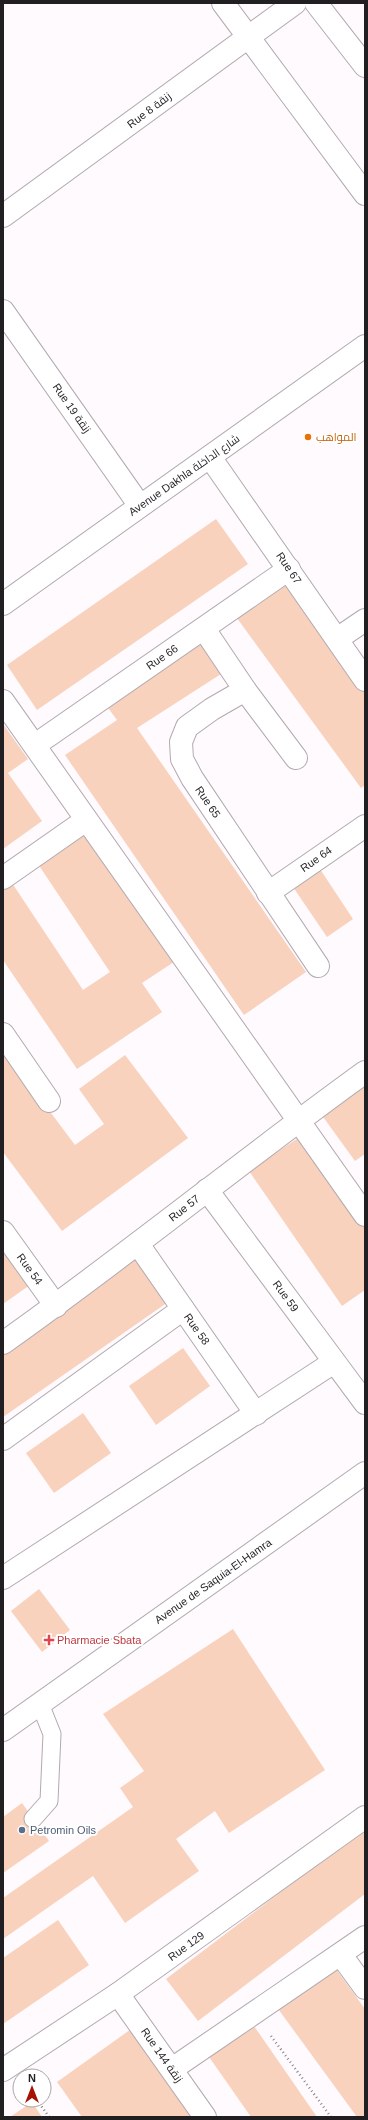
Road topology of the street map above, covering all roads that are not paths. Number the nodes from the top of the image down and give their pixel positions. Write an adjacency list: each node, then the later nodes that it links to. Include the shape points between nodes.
1 (223, 3): 4 (street)
2 (294, 3): 4 (street, Rue 8 زنقة)
3 (316, 3): 5 (street)
4 (248, 36): 6 (street); 7 (street, Rue 8 زنقة)
5 (365, 66)
6 (365, 194)
7 (3, 216)
8 (3, 311): 11 (street, Rue 19 زنقة)
9 (365, 346): 10 (street, Avenue Dakhla شارع الداخلة)
10 (210, 457): 11 (street, Avenue Dakhla شارع الداخلة); 12 (street, Rue 67)
11 (140, 506): 13 (street, Avenue Dakhla شارع الداخلة)
12 (289, 569): 15 (street, Rue 66); 16 (street, Rue 67)
13 (3, 604)
14 (365, 620): 16 (street)
15 (204, 629): 18 (street); 20 (street, Rue 66)
16 (337, 639): 17 (street, Rue 67)
17 (365, 680)
18 (246, 690): 21 (street); 25 (street, Rue 65, via 187,727 181,742 182,758 192,778)
19 (3, 701): 20 (street)
20 (35, 744): 22 (street)
21 (296, 758)
22 (86, 820): 24 (street); 30 (street)
23 (365, 826): 25 (street, Rue 64)
24 (3, 878)
25 (268, 893): 26 (street, Rue 65)
26 (318, 966)
27 (3, 1034): 29 (street)
28 (365, 1072): 30 (street, Rue 57)
29 (50, 1101)
30 (298, 1120): 31 (street, Rue 57); 32 (street)
31 (208, 1190): 34 (street, Rue 57); 38 (street, Rue 59)
32 (365, 1215)
33 (3, 1232): 35 (street, Rue 54)
34 (138, 1244): 35 (street, Rue 57); 36 (street, Rue 58)
35 (56, 1306): 37 (street, Rue 57)
36 (183, 1309): 40 (street, Rue 58); 41 (street)
37 (3, 1343)
38 (334, 1362): 39 (street, Rue 59); 40 (street)
39 (365, 1403)
40 (256, 1414): 43 (street)
41 (3, 1440)
42 (365, 1473): 44 (street, Avenue de Saquia-El-Hamra)
43 (3, 1578)
44 (40, 1704): 45 (street, Avenue de Saquia-El-Hamra); 47 (lane, via 52,1734 49,1800)
45 (3, 1730)
46 (365, 1817): 51 (street, Rue 129)
47 (33, 1819)
48 (365, 1937): 49 (street)
49 (341, 1955): 50 (street); 52 (street)
50 (365, 1988)
51 (118, 1994): 52 (street, Rue 144 زنقة); 53 (street, Rue 129)
52 (172, 2069): 54 (street, Rue 144 زنقة)
53 (3, 2070)
54 (205, 2117)

